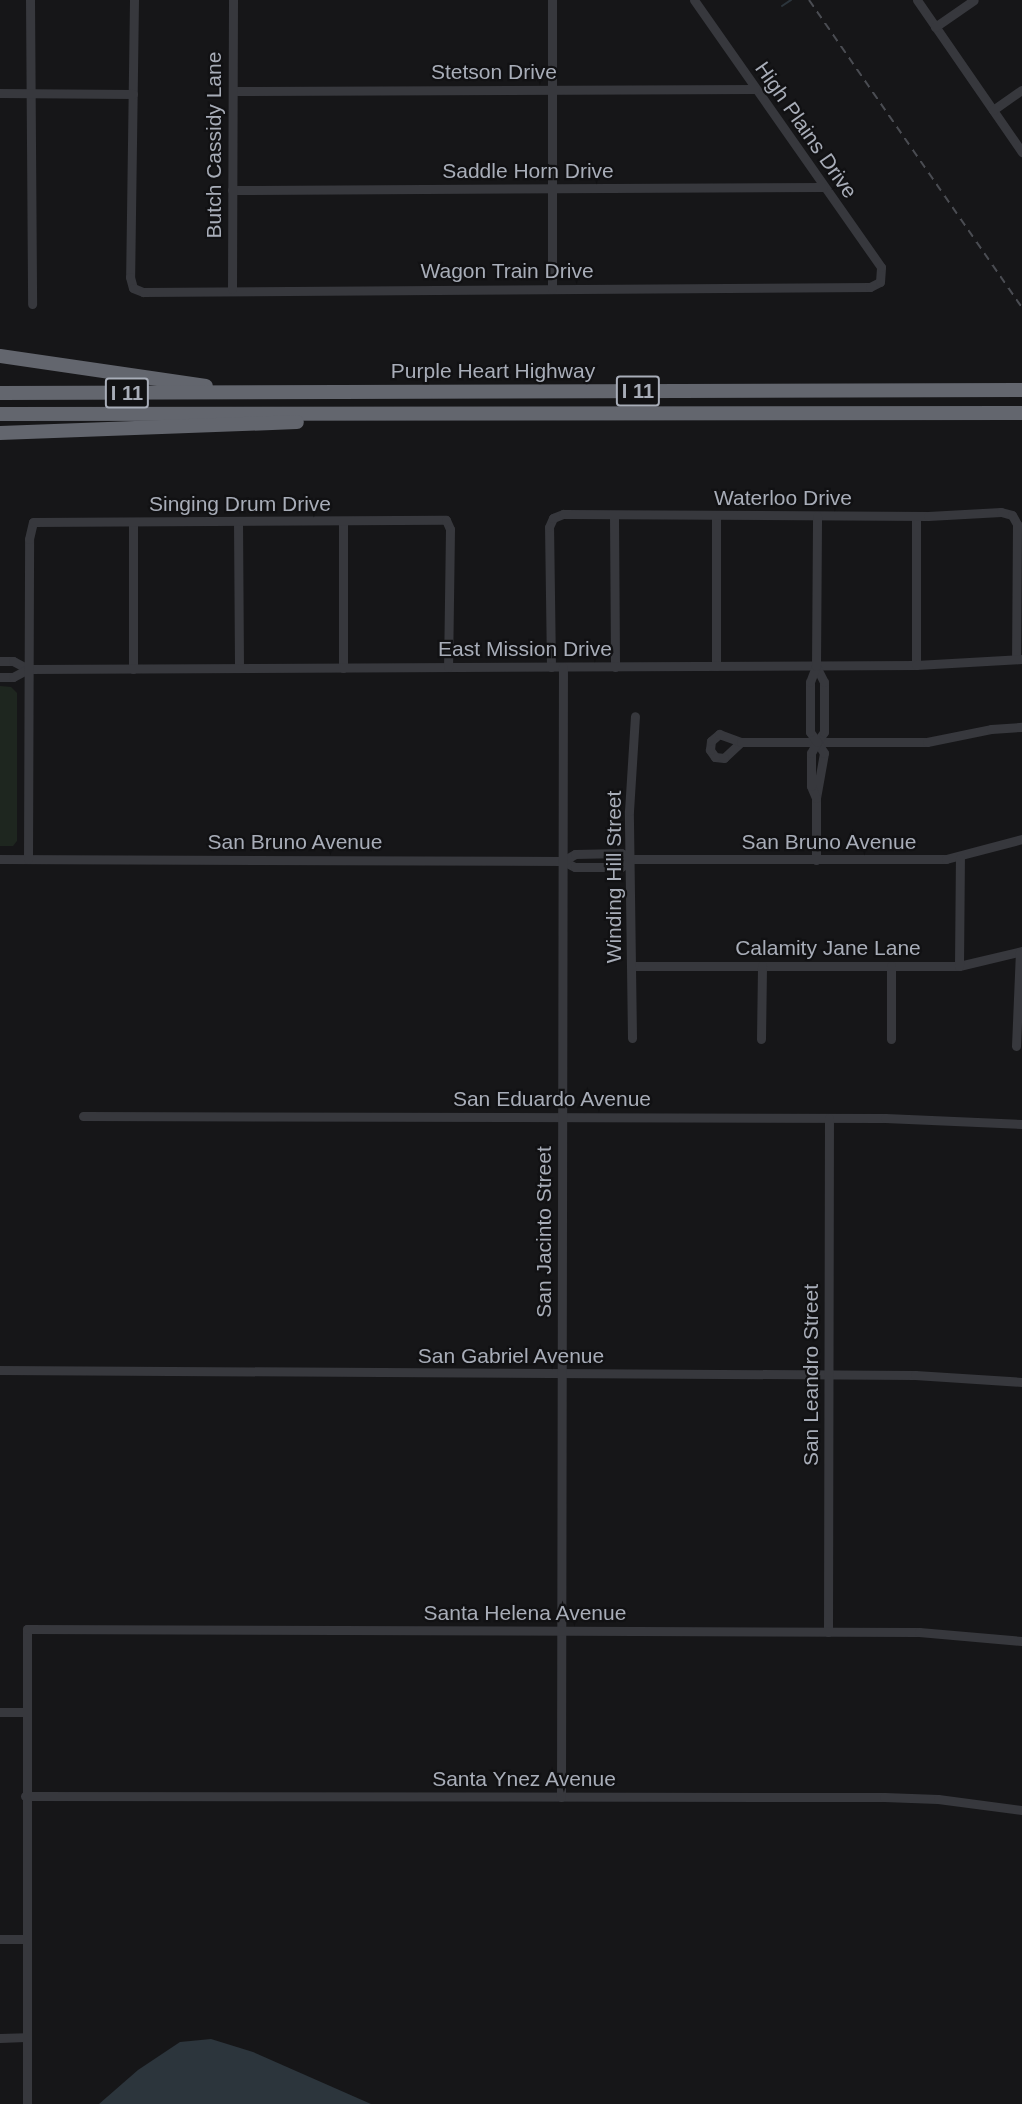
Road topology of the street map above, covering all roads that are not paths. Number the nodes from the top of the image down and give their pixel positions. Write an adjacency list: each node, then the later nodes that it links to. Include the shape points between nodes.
1 (30, 0): 14 (street)
2 (134, 0): 15 (street)
3 (232, 0): 12 (street, Butch Cassidy Lane)
4 (552, 0): 10 (street)
5 (694, 0): 9 (street, High Plains Drive)
6 (917, 0): 8 (street)
7 (974, 0): 8 (street)
8 (935, 27): 16 (street)
9 (755, 89): 10 (street, Stetson Drive); 18 (street, High Plains Drive)
10 (552, 90): 12 (street, Stetson Drive); 19 (street)
11 (1022, 90): 16 (street)
12 (233, 91): 20 (street, Butch Cassidy Lane)
13 (0, 93): 14 (street)
14 (30, 93): 15 (street); 24 (street)
15 (133, 94): 22 (street, Wagon Train Drive, via 130,277 134,288 143,292)
16 (993, 110): 17 (street)
17 (1022, 152)
18 (823, 188): 19 (street, Saddle Horn Drive); 21 (street, High Plains Drive, via 881,267)
19 (552, 189): 20 (street, Saddle Horn Drive); 23 (street)
20 (232, 190): 22 (street, Butch Cassidy Lane)
21 (880, 282): 23 (street, Wagon Train Drive, via 870,287)
22 (232, 289): 23 (street, Wagon Train Drive)
23 (552, 289)
24 (32, 304)
25 (0, 356): 28 (highway)
26 (1022, 390): 28 (highway, Purple Heart Highway / I 11)
27 (0, 393): 28 (highway, Purple Heart Highway / I 11)
28 (254, 393)
29 (1022, 413): 31 (highway, Purple Heart Highway / I 11)
30 (0, 414): 31 (highway, Purple Heart Highway / I 11)
31 (404, 414): 32 (highway, via 261,425)
32 (0, 433)
33 (716, 516): 34 (street, Waterloo Drive); 36 (street, Waterloo Drive); 43 (street)
34 (817, 516): 35 (street, Waterloo Drive); 44 (street)
35 (916, 516): 40 (street, Waterloo Drive, via 1001,512 1012,515 1017,525); 42 (street)
36 (614, 517): 46 (street, Waterloo Drive, via 563,514 553,518 549,527); 48 (street)
37 (343, 521): 38 (street, Singing Drum Drive); 45 (street, Singing Drum Drive, via 446,520 450,529); 50 (street)
38 (238, 522): 39 (street, Singing Drum Drive); 49 (street)
39 (133, 523): 51 (street, Singing Drum Drive, via 33,522 29,539); 52 (street)
40 (1019, 659): 42 (street, East Mission Drive)
41 (0, 661): 51 (street, East Mission Drive, via 12,661)
42 (916, 665): 44 (street, East Mission Drive)
43 (717, 666): 44 (street, East Mission Drive); 48 (street, East Mission Drive)
44 (816, 666): 57 (street, via 810,682 810,722)
45 (448, 667): 46 (street, East Mission Drive); 50 (street, East Mission Drive)
46 (550, 667): 47 (street, East Mission Drive)
47 (563, 667): 48 (street, East Mission Drive); 64 (street, San Jacinto Street)
48 (615, 667)
49 (238, 668): 50 (street, East Mission Drive); 52 (street, East Mission Drive)
50 (343, 668)
51 (28, 669): 52 (street, East Mission Drive); 53 (street, East Mission Drive, via 13,677); 61 (street)
52 (134, 669)
53 (0, 677)
54 (635, 716): 62 (street, Winding Hill Street, via 629,811)
55 (1022, 727): 57 (street, via 927,742)
56 (741, 742): 57 (street)
57 (817, 742): 63 (street, via 810,753 816,798)
58 (1022, 839): 59 (street, San Bruno Avenue)
59 (960, 858): 63 (street, San Bruno Avenue); 69 (street)
60 (0, 859): 61 (street, San Bruno Avenue)
61 (28, 860): 64 (street, San Bruno Avenue)
62 (632, 860): 63 (street, San Bruno Avenue); 64 (street, San Bruno Avenue, via 621,867 575,867); 64 (street, San Bruno Avenue, via 621,853 575,854); 66 (street, Winding Hill Street)
63 (816, 860)
64 (563, 861): 75 (street, San Jacinto Street)
65 (1021, 952): 69 (street, Calamity Jane Lane); 73 (street)
66 (632, 966): 67 (street, Calamity Jane Lane); 70 (street, Winding Hill Street)
67 (762, 966): 68 (street, Calamity Jane Lane); 71 (street)
68 (891, 966): 69 (street, Calamity Jane Lane); 72 (street)
69 (959, 966)
70 (632, 1038)
71 (761, 1039)
72 (891, 1040)
73 (1017, 1046)
74 (82, 1116): 75 (street, San Eduardo Avenue)
75 (563, 1117): 76 (street, San Eduardo Avenue); 79 (street, San Jacinto Street)
76 (830, 1118): 77 (street, San Eduardo Avenue); 80 (street, San Leandro Street)
77 (1022, 1124)
78 (0, 1370): 79 (street, San Gabriel Avenue)
79 (562, 1374): 80 (street, San Gabriel Avenue); 82 (street, San Jacinto Street)
80 (829, 1374): 81 (street, San Gabriel Avenue); 83 (street, San Leandro Street)
81 (1022, 1382)
82 (561, 1631): 83 (street, Santa Helena Avenue); 86 (street, Santa Helena Avenue, via 27,1629); 88 (street, San Jacinto Street)
83 (828, 1632): 84 (street, Santa Helena Avenue, via 940,1633)
84 (1022, 1641)
85 (0, 1712): 86 (street)
86 (26, 1712): 87 (street)
87 (25, 1796): 88 (street, Santa Ynez Avenue); 91 (street)
88 (561, 1797): 89 (street, Santa Ynez Avenue, via 914,1798)
89 (1022, 1810)
90 (0, 1939): 91 (street)
91 (25, 1939): 92 (street)
92 (25, 2037): 93 (street); 94 (street)
93 (0, 2038)
94 (27, 2104)

